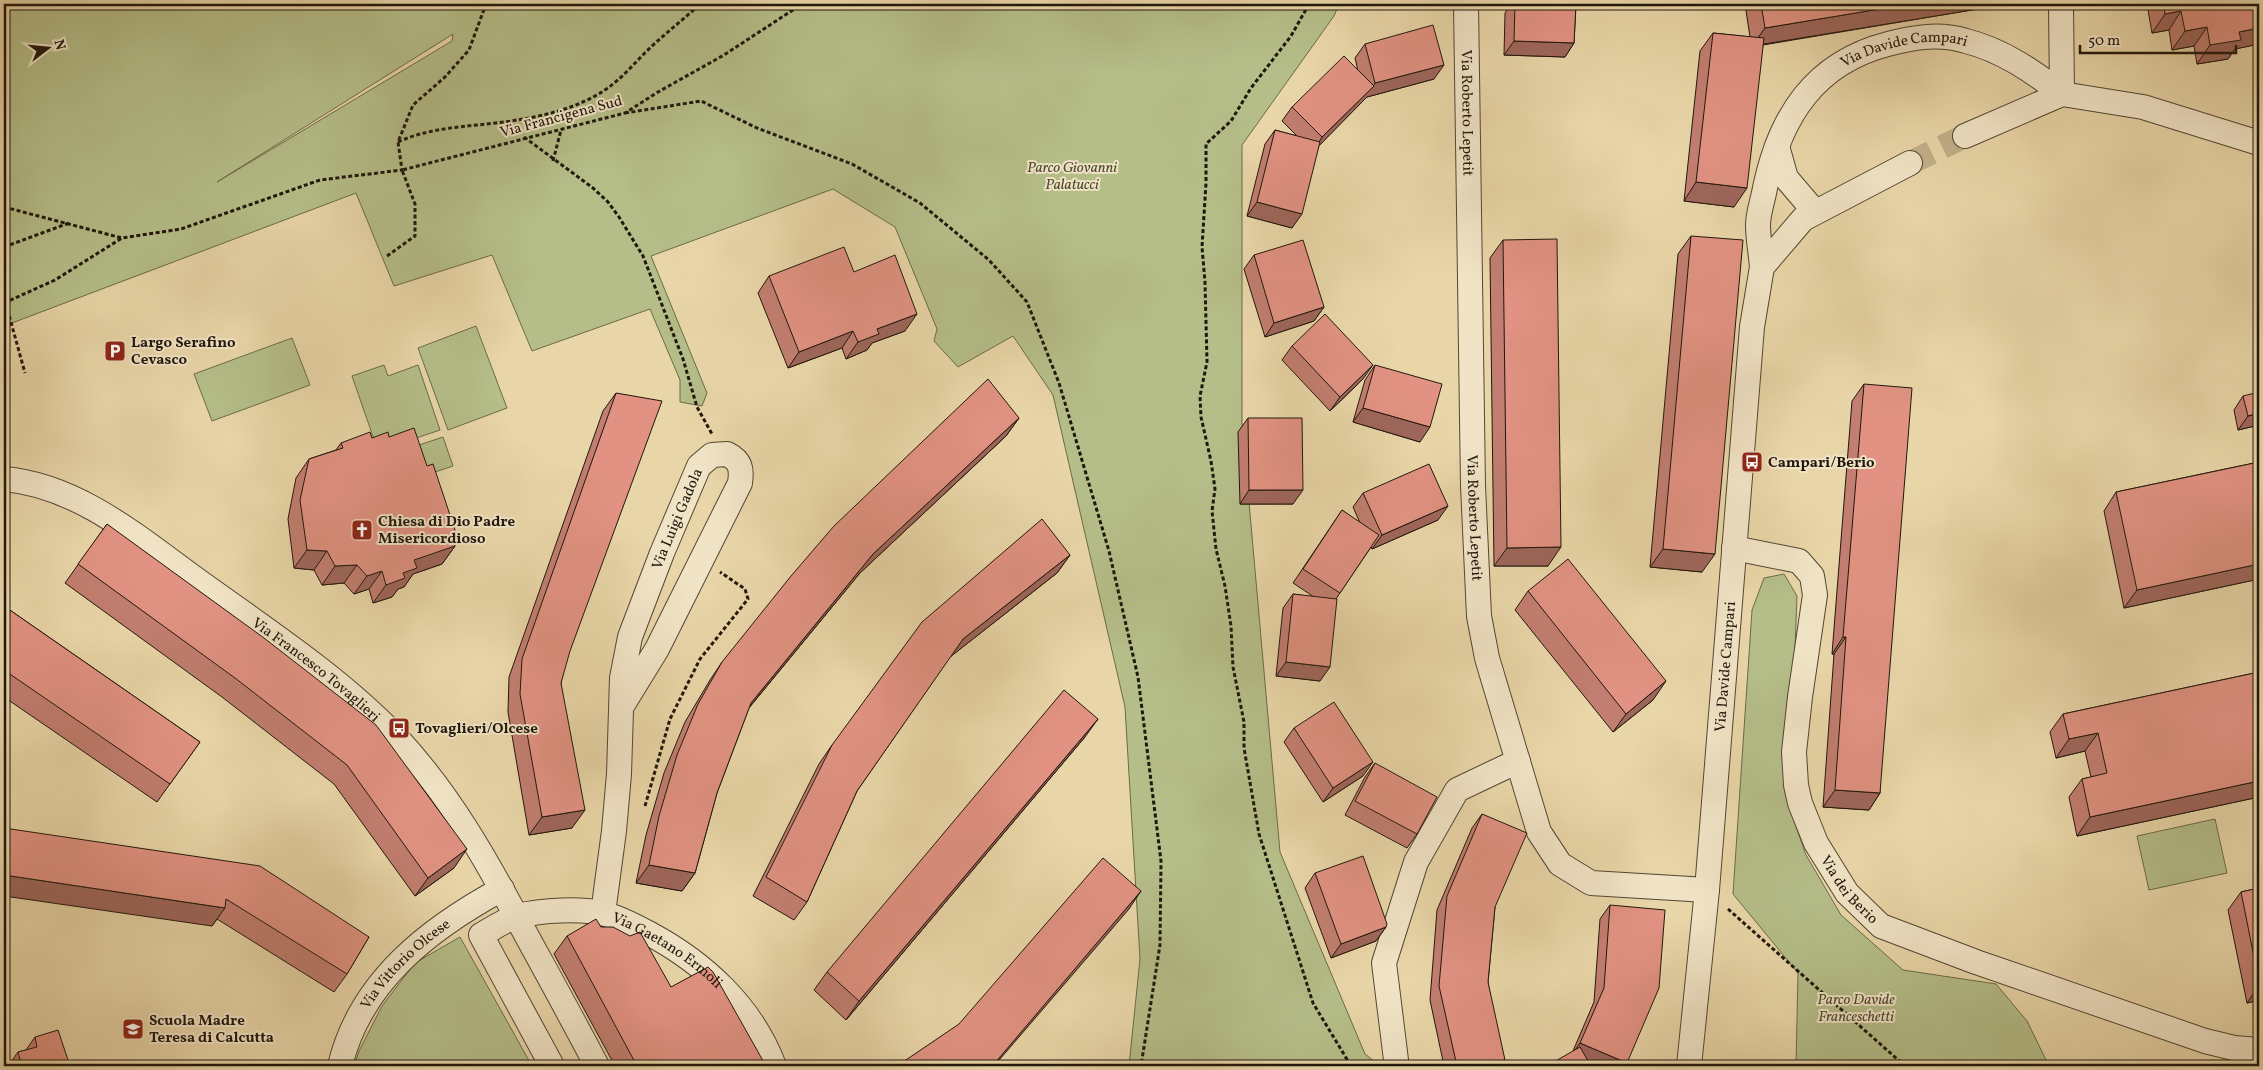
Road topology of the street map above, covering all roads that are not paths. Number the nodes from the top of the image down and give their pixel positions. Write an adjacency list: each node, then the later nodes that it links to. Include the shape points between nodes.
1 (1466, 4): 13 (street, Via Roberto Lepetit, via 1473,486 1479,616 1487,658)
2 (2061, 4): 3 (street)
3 (2062, 94): 4 (street); 5 (street, Via Davide Campari, via 2143,107); 6 (street, Via Davide Campari, via 2003,55 1967,41 1937,36 1911,38 1844,60 1814,84 1783,130)
4 (1964, 136)
5 (2259, 143)
6 (1777, 146): 8 (street, via 1786,178); 9 (street, Via Davide Campari, via 1758,224)
7 (1910, 163): 8 (street)
8 (1815, 212): 9 (street)
9 (1762, 267): 11 (street, Via Davide Campari, via 1752,327)
10 (4, 479): 14 (street, Via Francesco Tovaglieri, via 61,492 89,506 282,641 347,693 396,738 434,783 462,821)
11 (1734, 548): 15 (street, Via Davide Campari); 18 (street, Via dei Berio, via 1799,561 1812,576 1815,595 1795,742 1796,785 1800,803 1822,855 1847,894 1881,926 1976,962 2205,1041)
12 (622, 706): 12 (street, Via Luigi Gadola, via 657,649 740,483 742,471 733,457 720,453 699,466 630,637 622,678); 16 (street, Via Luigi Gadola, via 615,821)
13 (1518, 761): 15 (street, Via Roberto Lepetit, via 1539,832 1560,864 1591,882); 19 (street, via 1457,790 1416,862 1384,963)
14 (502, 889): 17 (street, Via Francesco Tovaglieri); 20 (street, Via Vittorio Olcese, via 440,926 400,962 364,1009 350,1035)
15 (1706, 890): 24 (street, Via Davide Campari)
16 (603, 913): 17 (street, Via Gaetano Ermoli, via 556,912); 23 (street, Via Gaetano Ermoli, via 654,936 702,968 752,1022)
17 (516, 916): 21 (street, via 481,936); 22 (street, Via Francesco Tovaglieri)
18 (2259, 1050)
19 (1396, 1060)
20 (340, 1066)
21 (552, 1066)
22 (597, 1066)
23 (774, 1066)
24 (1689, 1066)

